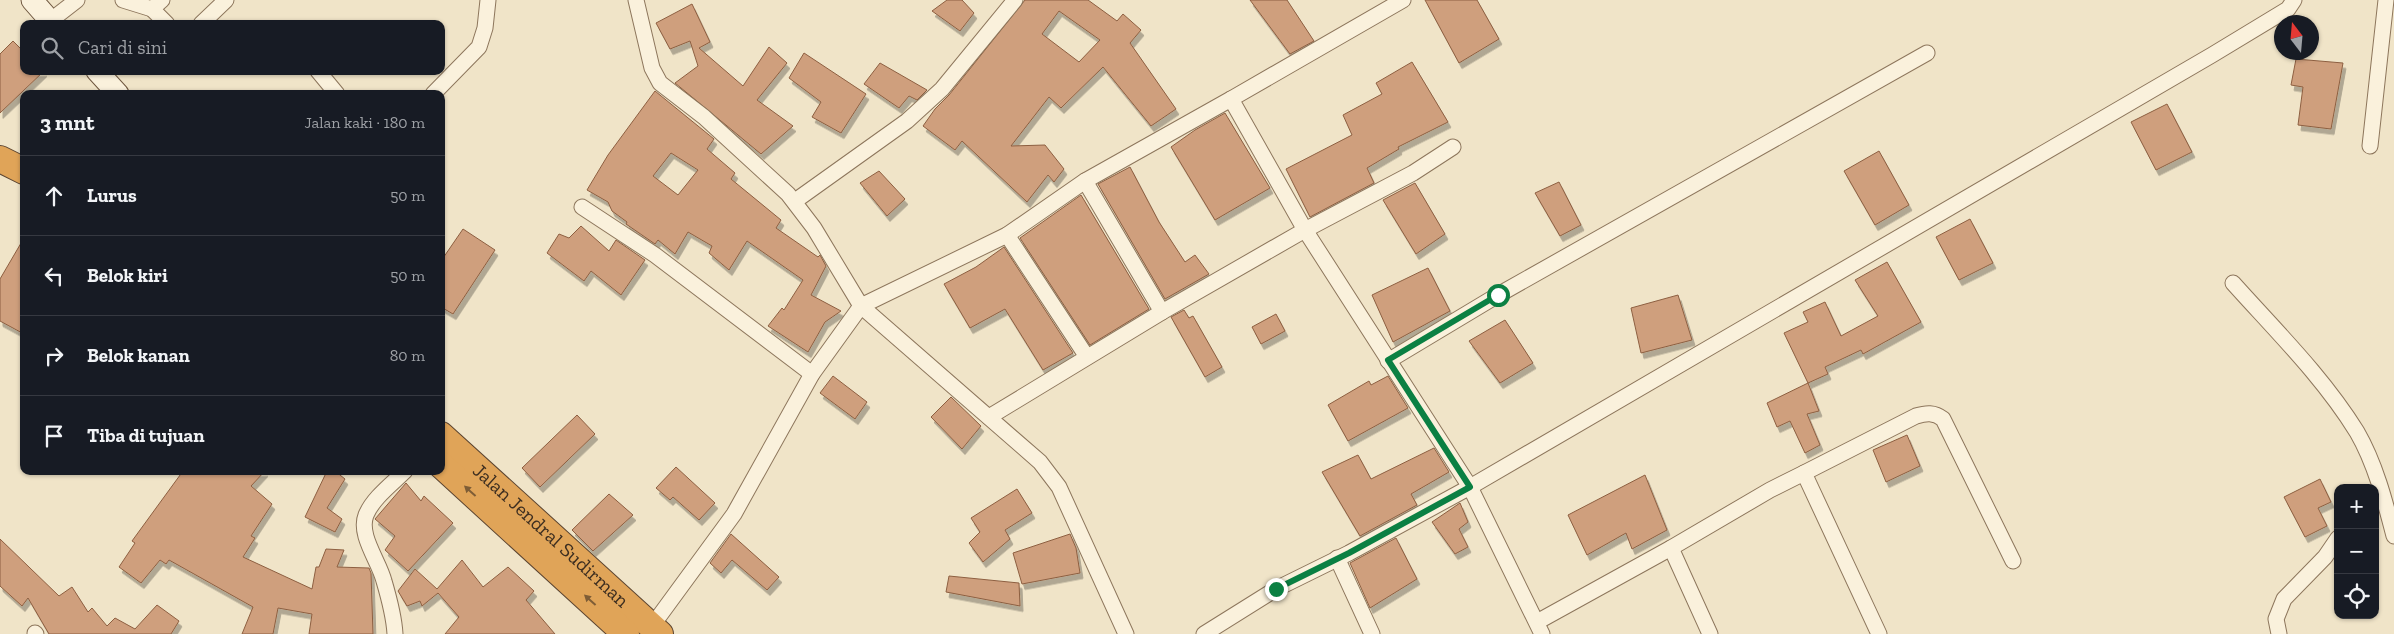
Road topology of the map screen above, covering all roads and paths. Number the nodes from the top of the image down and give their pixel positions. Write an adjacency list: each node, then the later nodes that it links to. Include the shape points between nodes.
1 (32, 0): 12 (street)
2 (76, 0): 13 (street)
3 (122, 0): 11 (street)
4 (226, 0): 15 (street)
5 (488, 0): 21 (street, via 479,46)
6 (636, 0): 30 (street, via 652,68 660,83 704,117)
7 (1014, 0): 30 (street, via 951,80 930,100)
8 (1403, 0): 22 (street)
9 (2294, 0): 46 (street, via 2288,9 2212,55)
10 (2386, 0): 23 (street)
11 (157, 4): 14 (street)
12 (49, 20)
13 (53, 20)
14 (165, 20)
15 (205, 20)
16 (1927, 53): 38 (street)
17 (101, 75): 19 (street)
18 (321, 75): 20 (street)
19 (114, 90)
20 (334, 90)
21 (437, 90)
22 (1231, 100): 28 (street); 32 (street)
23 (2370, 146)
24 (1453, 147): 32 (street)
25 (0, 159): 26 (highway)
26 (20, 169)
27 (0, 178): 29 (highway)
28 (1085, 181): 33 (street); 36 (street)
29 (20, 189)
30 (795, 201): 35 (street)
31 (582, 207): 39 (street, via 655,255)
32 (1305, 230): 36 (street); 38 (street)
33 (1007, 234): 35 (street); 37 (street)
34 (2233, 283): 45 (street, via 2324,384 2358,434)
35 (861, 306): 39 (street); 40 (street)
36 (1162, 312): 37 (street)
37 (1087, 357): 40 (street)
38 (1388, 360): 46 (street)
39 (812, 374): 54 (street, via 734,514)
40 (989, 416): 57 (street, via 1040,462 1059,486)
41 (445, 439): 54 (highway, Jalan Jendral Sudirman)
42 (445, 469): 56 (highway, Jalan Jendral Sudirman, one-way to 42)
43 (1804, 473): 50 (street); 52 (street, via 1892,426 1926,413 1936,414 1943,419); 61 (street)
44 (401, 475): 55 (street, via 374,503 364,523 384,580)
45 (2375, 484)
46 (1470, 487): 51 (street); 53 (street)
47 (2379, 496): 48 (street)
48 (2394, 536)
49 (2334, 544): 62 (street, via 2284,599 2276,619)
50 (1672, 548): 53 (street); 60 (street)
51 (1338, 558): 58 (street, via 1276,589); 59 (street)
52 (2013, 561)
53 (1539, 628)
54 (656, 630)
55 (395, 634)
56 (626, 634)
57 (1126, 634)
58 (1204, 634)
59 (1372, 634)
60 (1710, 634)
61 (1879, 634)
62 (2279, 634)

